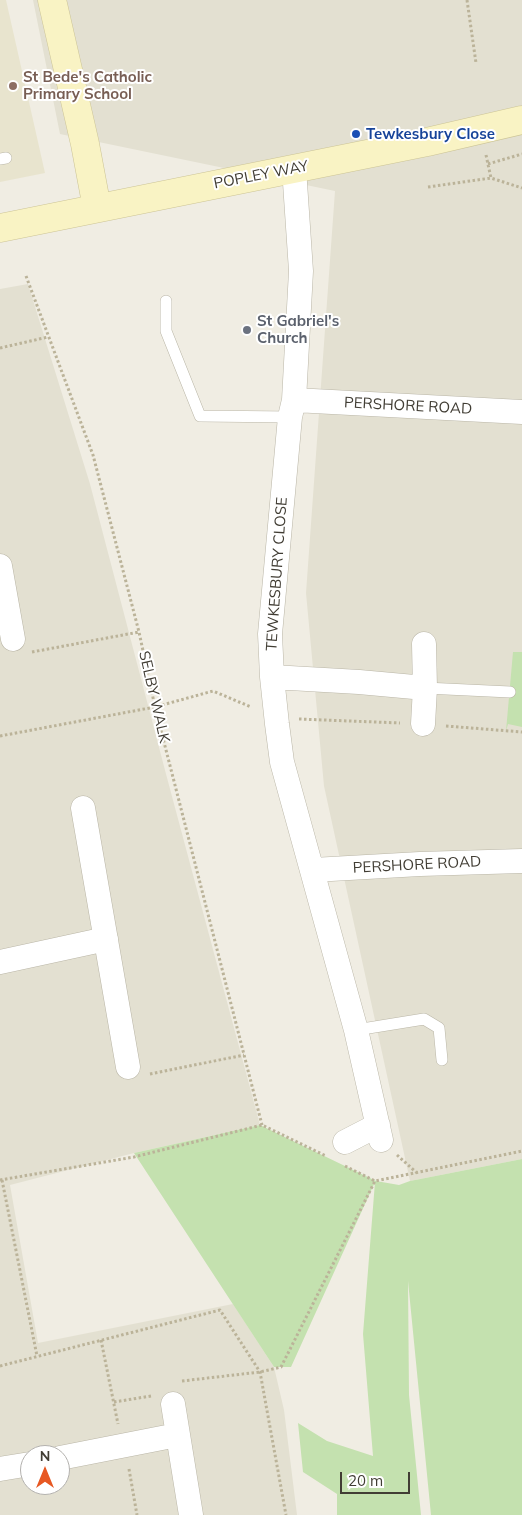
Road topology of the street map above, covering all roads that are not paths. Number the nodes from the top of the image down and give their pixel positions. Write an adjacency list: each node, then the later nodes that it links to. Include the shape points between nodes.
1 (52, 0): 4 (street)
2 (522, 120): 3 (street, POPLEY WAY)
3 (294, 168): 4 (street, POPLEY WAY); 7 (street, TEWKESBURY CLOSE, via 301,271)
4 (97, 208): 5 (street, POPLEY WAY)
5 (0, 228)
6 (166, 301): 7 (lane, via 166,331 200,416)
7 (292, 409): 8 (street, PERSHORE ROAD); 12 (street, TEWKESBURY CLOSE, via 270,634)
8 (522, 412)
9 (0, 566): 11 (street)
10 (424, 644): 13 (street)
11 (21, 646)
12 (272, 677): 13 (street); 18 (street, TEWKESBURY CLOSE, via 282,762)
13 (425, 688): 14 (lane); 15 (street)
14 (510, 692)
15 (423, 724)
16 (83, 808): 19 (street)
17 (522, 861): 18 (street, PERSHORE ROAD)
18 (313, 870): 21 (street, TEWKESBURY CLOSE)
19 (106, 939): 20 (street); 23 (street)
20 (0, 962)
21 (356, 1030): 22 (lane, via 424,1019 439,1028); 24 (street, TEWKESBURY CLOSE, via 379,1132)
22 (442, 1060)
23 (134, 1072)
24 (339, 1155)
25 (172, 1398): 26 (street)
26 (177, 1435): 27 (street); 30 (street)
27 (70, 1456)
28 (20, 1466): 29 (street)
29 (0, 1469)
30 (191, 1515)

